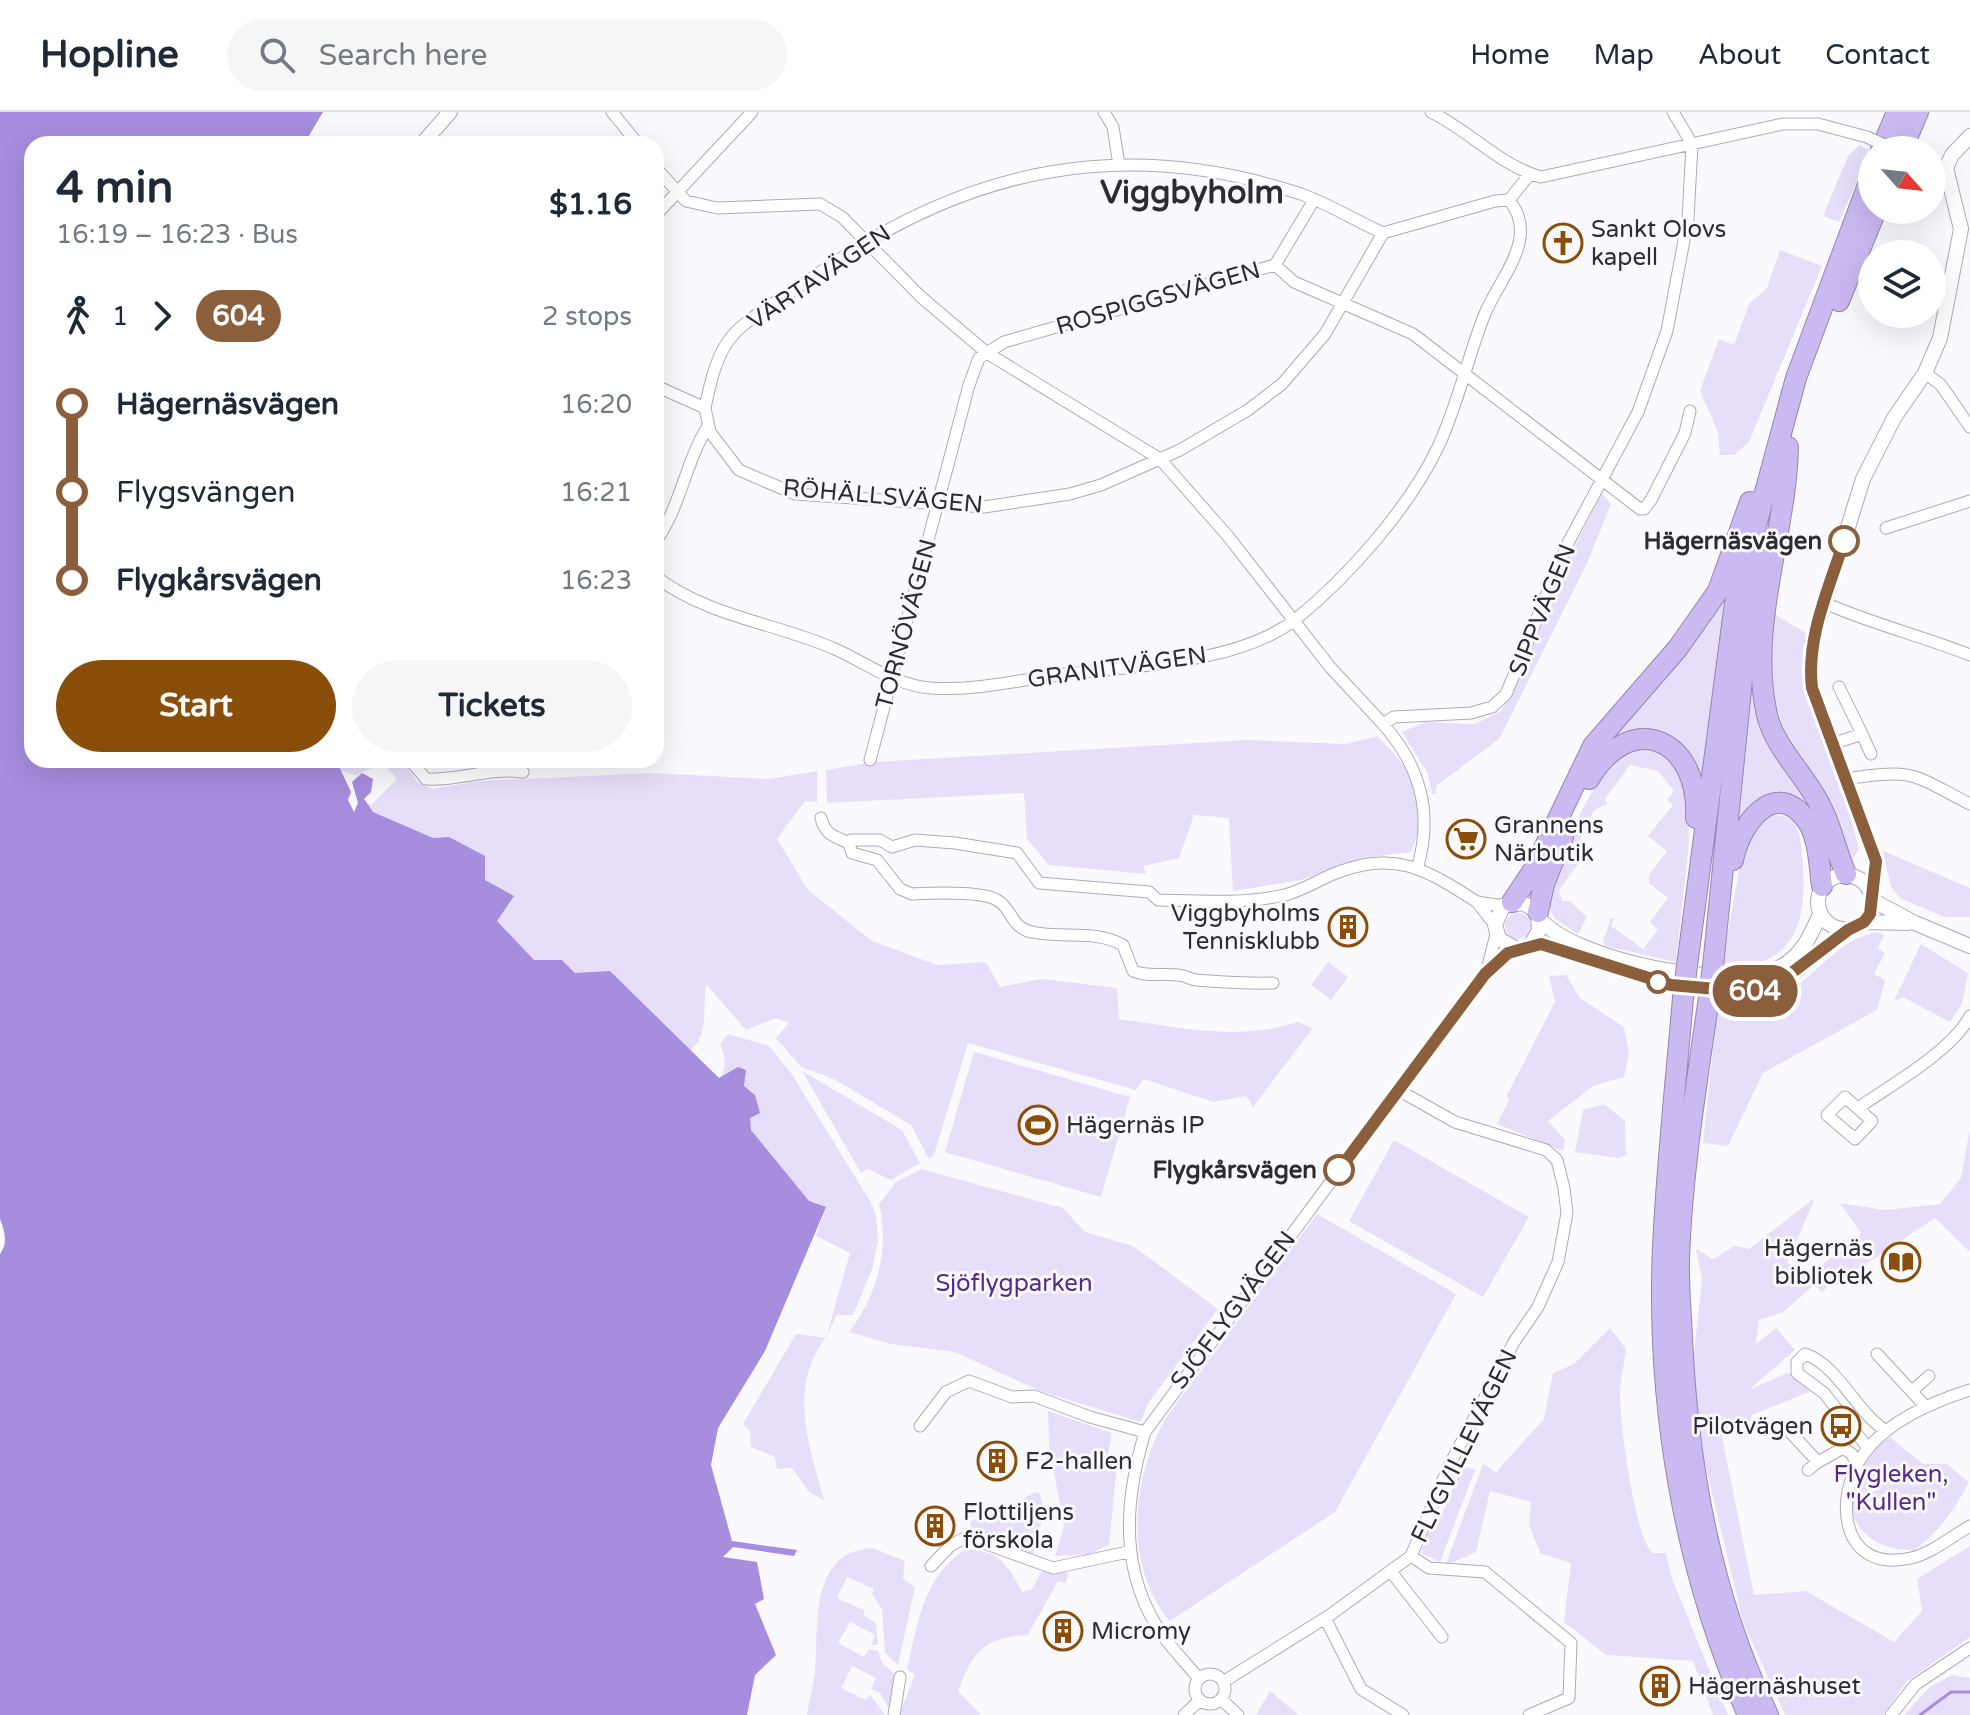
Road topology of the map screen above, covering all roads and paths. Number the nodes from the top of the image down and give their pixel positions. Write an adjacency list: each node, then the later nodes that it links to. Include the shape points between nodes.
1 (450, 112): 9 (street)
2 (612, 112): 10 (street)
3 (752, 112): 21 (street)
4 (1104, 112): 17 (street, via 1113,127)
5 (1431, 112): 18 (street)
6 (1673, 112): 15 (street)
7 (1897, 112): 11 (highway)
8 (1918, 112): 12 (highway)
9 (429, 136)
10 (632, 136)
11 (1880, 136)
12 (1908, 136)
13 (1970, 136): 16 (street)
14 (1858, 138): 15 (street, via 1828,126 1795,123)
15 (1692, 144): 18 (street, via 1565,174); 43 (street, SIPPVÄGEN, via 1688,219 1667,331 1638,412)
16 (1946, 160)
17 (1119, 165): 22 (street, VÄRTAVÄGEN, via 1215,173); 28 (street, VÄRTAVÄGEN, via 1060,169 997,182)
18 (1530, 174): 23 (street)
19 (664, 178): 21 (street)
20 (1946, 186): 29 (street)
21 (675, 192): 24 (street); 28 (street, via 686,201 717,208 820,204)
22 (1314, 200): 27 (street, VÄRTAVÄGEN); 30 (street)
23 (1509, 200): 27 (street); 33 (street, GRANITVÄGEN, via 1521,239 1487,307)
24 (664, 205)
25 (1858, 212): 35 (highway)
26 (1870, 224): 41 (highway, via 1832,316)
27 (1383, 233): 31 (street, RÖHÄLLSVÄGEN)
28 (868, 240): 32 (street, via 921,297); 37 (street, VÄRTAVÄGEN, via 733,334)
29 (1964, 248): 34 (street)
30 (1275, 265): 31 (street, ROSPIGGSVÄGEN, via 1294,282); 32 (street, ROSPIGGSVÄGEN, via 1004,342)
31 (1343, 305): 33 (street, ROSPIGGSVÄGEN, via 1413,334); 42 (street, RÖHÄLLSVÄGEN, via 1282,384 1226,424)
32 (987, 353): 42 (street); 45 (street, TORNÖVÄGEN, via 974,367)
33 (1466, 372): 43 (street, ROSPIGGSVÄGEN); 50 (street, GRANITVÄGEN, via 1437,449 1400,506 1360,557)
34 (1925, 373): 40 (street, via 1941,385); 49 (street, via 1894,418 1863,479)
35 (1796, 378): 71 (highway, via 1718,591 1678,648 1593,746 1534,869); 80 (highway, via 1735,603)
36 (664, 390): 37 (street)
37 (705, 408): 39 (street, RÖHÄLLSVÄGEN)
38 (1690, 411): 43 (street, ROSPIGGSVÄGEN, via 1685,433 1644,509)
39 (708, 426): 45 (street, RÖHÄLLSVÄGEN, via 739,470 775,488 795,494); 46 (street)
40 (1970, 427)
41 (1788, 447): 67 (highway, via 1787,491 1765,611 1761,679 1768,720 1820,805); 81 (highway, via 1759,566 1743,670)
42 (1160, 459): 45 (street, RÖHÄLLSVÄGEN, via 1070,494 984,507); 50 (street)
43 (1602, 482): 54 (street, SIPPVÄGEN, via 1558,563 1506,694 1483,711 1394,717)
44 (1970, 501): 47 (street)
45 (938, 502): 52 (street, TORNÖVÄGEN)
46 (664, 528)
47 (1886, 528)
48 (664, 582): 52 (street, GRANITVÄGEN, via 694,601 833,649)
49 (1825, 603): 51 (street); 56 (street, via 1809,666)
50 (1293, 621): 52 (street, GRANITVÄGEN, via 1232,649 1144,666 955,687 928,688); 54 (street)
51 (1970, 655)
52 (893, 678): 58 (street, TORNÖVÄGEN)
53 (1839, 687): 55 (street)
54 (1383, 724): 66 (street, via 1420,784 1425,827)
55 (1862, 734): 56 (street); 57 (street)
56 (1832, 744): 61 (street)
57 (1871, 754)
58 (870, 760)
59 (417, 768): 60 (street, via 426,779)
60 (523, 772)
61 (1844, 779): 62 (street, via 1909,773); 65 (street)
62 (1970, 804)
63 (821, 818): 64 (street, via 833,838)
64 (849, 843): 66 (street, via 869,839 892,847 915,840 996,849 1017,853 1039,883 1149,892 1158,900 1283,896 1361,863); 83 (street, via 852,853 877,860 894,883 912,894 986,896 1001,901 1019,928 1033,933 1107,936 1123,945 1133,971 1141,975 1182,975 1233,985)
65 (1869, 846): 67 (street, via 1864,864); 69 (street, via 1876,861)
66 (1418, 866): 70 (street)
67 (1850, 875): 68 (street, via 1833,877); 69 (street)
68 (1822, 886): 73 (street); 81 (highway, via 1805,818 1791,807 1763,808 1742,829 1735,849)
69 (1872, 896): 74 (street); 75 (street)
70 (1477, 902): 71 (street); 76 (street)
71 (1508, 904): 72 (street, via 1523,903); 76 (street)
72 (1540, 912): 73 (street, via 1576,941 1660,970 1753,976 1793,958); 79 (street); 80 (highway, via 1544,884 1597,764 1624,743 1667,744 1689,768 1697,796)
73 (1820, 914): 77 (street, via 1826,923)
74 (1864, 922): 75 (street); 77 (street)
75 (1915, 923): 78 (street)
76 (1496, 929): 79 (street, via 1507,946); 82 (street, SJÖFLYGVÄGEN)
77 (1848, 930): 79 (street, via 1773,987 1750,992 1671,985 1555,948)
78 (1970, 946)
79 (1524, 947): 82 (street, SJÖFLYGVÄGEN)
80 (1687, 966): 118 (highway, bridge, via 1663,1248 1669,1407 1680,1489 1707,1605)
81 (1713, 966): 119 (highway, bridge, via 1679,1260 1685,1401 1713,1566)
82 (1485, 974): 85 (street, SJÖFLYGVÄGEN)
83 (1273, 983)
84 (1970, 1016): 86 (street, via 1934,1054)
85 (1400, 1091): 95 (street, SJÖFLYGVÄGEN); 102 (street, FLYGVILLEVÄGEN, via 1455,1122 1546,1150 1562,1170 1567,1213 1558,1262 1538,1307 1453,1457)
86 (1858, 1108)
87 (1877, 1354): 90 (street)
88 (1929, 1376): 90 (street)
89 (1970, 1390): 91 (street)
90 (1912, 1391): 91 (street)
91 (1926, 1407): 94 (street)
92 (920, 1426): 95 (street, via 946,1392 969,1381)
93 (1789, 1431): 97 (street)
94 (1886, 1431): 96 (street); 96 (street, via 1871,1422 1822,1360 1805,1354 1797,1362 1797,1373 1824,1393)
95 (1145, 1432): 101 (street, SJÖFLYGVÄGEN, via 1129,1499)
96 (1868, 1448): 98 (street)
97 (1818, 1462): 98 (street, via 1843,1448); 99 (street)
98 (1857, 1466): 100 (street, via 1847,1494 1846,1526 1877,1558 1912,1558)
99 (1808, 1470)
100 (1970, 1526)
101 (1128, 1552): 103 (street, via 1053,1568 967,1537); 109 (street, SJÖFLYGVÄGEN, via 1163,1636)
102 (1411, 1556): 104 (street, FLYGVILLEVÄGEN); 117 (street, via 1429,1568 1485,1572 1571,1643 1569,1698)
103 (931, 1566)
104 (1392, 1573): 105 (street, FLYGVILLEVÄGEN); 106 (street)
105 (1325, 1618): 110 (street, FLYGVILLEVÄGEN); 116 (street, via 1361,1689)
106 (1442, 1637)
107 (1970, 1648): 120 (street, via 1916,1684)
108 (900, 1677): 113 (street)
109 (1199, 1679): 110 (street, via 1211,1675); 112 (street, via 1195,1691)
110 (1223, 1682): 111 (street)
111 (1221, 1699): 112 (street, via 1209,1704); 115 (street)
112 (1200, 1700): 114 (street)
113 (894, 1715)
114 (1184, 1715)
115 (1238, 1715)
116 (1403, 1715)
117 (1529, 1715)
118 (1748, 1715)
119 (1768, 1715)
120 (1891, 1715)

